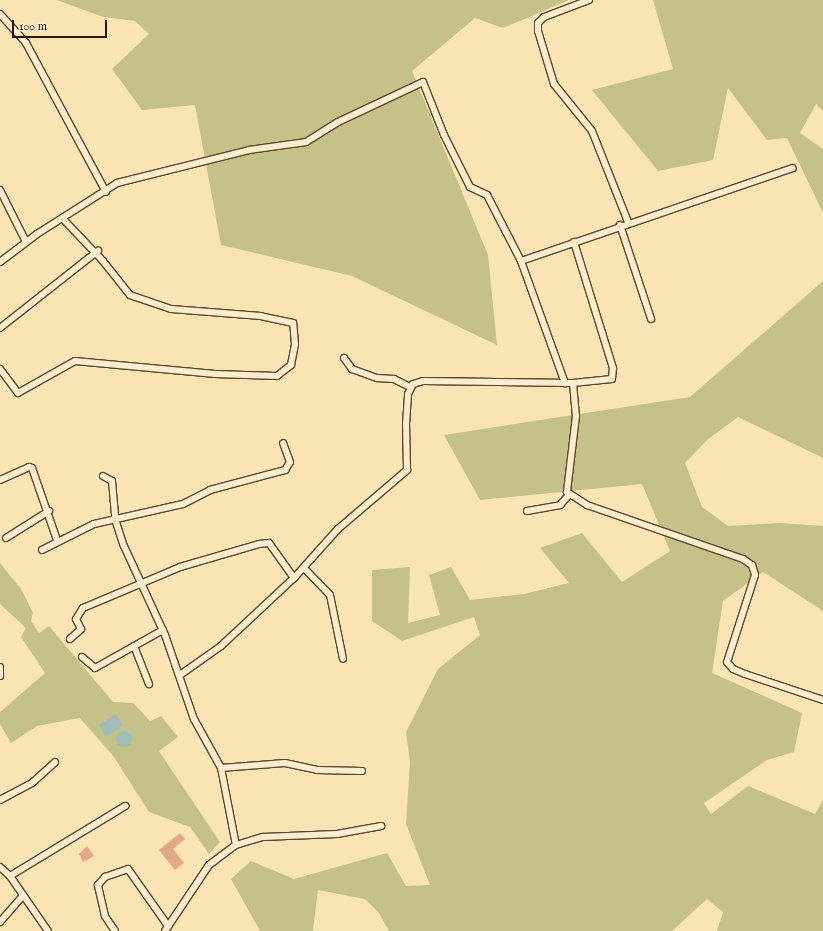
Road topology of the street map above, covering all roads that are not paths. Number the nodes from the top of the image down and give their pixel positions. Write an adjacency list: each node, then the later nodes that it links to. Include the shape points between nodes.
1 (589, 0): 7 (street, via 544,17 538,23 538,31 554,84 592,132)
2 (0, 14): 5 (street, via 26,43)
3 (793, 168): 7 (street)
4 (0, 190): 9 (street)
5 (106, 191): 6 (street); 12 (street, via 117,183 249,150 306,142 338,122 423,82 470,187 487,195)
6 (62, 218): 9 (street); 11 (street)
7 (628, 222): 8 (street)
8 (620, 225): 10 (street); 14 (street)
9 (26, 242): 13 (street)
10 (574, 242): 12 (street); 19 (street, via 614,375 612,378)
11 (97, 252): 15 (street); 17 (street, via 130,295 171,309 261,316 294,323 295,344 291,365 276,376 215,374 75,361 18,393)
12 (521, 261): 18 (street)
13 (0, 262)
14 (651, 319)
15 (0, 328)
16 (344, 358): 20 (street, via 352,369 378,378 394,379)
17 (0, 369)
18 (565, 383): 19 (street); 20 (street, via 422,381)
19 (573, 383): 24 (street, via 576,416 565,487)
20 (410, 388): 31 (street, via 406,424 408,468 338,529)
21 (283, 443): 27 (street, via 290,462 285,470 210,490 183,504)
22 (103, 476): 27 (street, via 111,479 113,484)
23 (0, 480): 25 (street, via 30,467)
24 (569, 495): 26 (street, via 560,505); 43 (street, via 587,505 743,559 752,565 755,575 727,662 733,669)
25 (49, 511): 28 (street); 29 (street)
26 (527, 511)
27 (115, 519): 29 (street); 33 (street)
28 (6, 538)
29 (57, 540): 30 (street)
30 (42, 550)
31 (304, 568): 32 (street); 38 (street, via 330,595)
32 (294, 578): 33 (street, via 267,542 200,561); 40 (street, via 221,646)
33 (140, 583): 34 (street); 35 (street, via 83,608 76,619 81,629)
34 (163, 630): 36 (street); 40 (street)
35 (70, 639)
36 (134, 646): 37 (street, via 95,668); 42 (street)
37 (82, 657)
38 (343, 659)
39 (0, 667): 41 (street)
40 (180, 675): 45 (street, via 194,719)
41 (0, 676)
42 (150, 684)
43 (823, 700)
44 (55, 762): 47 (street, via 32,783)
45 (220, 768): 46 (street, via 285,763 317,770); 50 (street)
46 (362, 771)
47 (0, 800)
48 (125, 806): 52 (street)
49 (380, 826): 50 (street, via 337,834 263,837)
50 (236, 845): 55 (street, via 209,865)
51 (0, 867): 52 (street)
52 (10, 876): 53 (street)
53 (22, 897): 54 (street); 56 (street)
54 (0, 922)
55 (166, 929): 57 (street, via 128,868 105,877 98,885 105,916)
56 (48, 931)
57 (115, 931)

